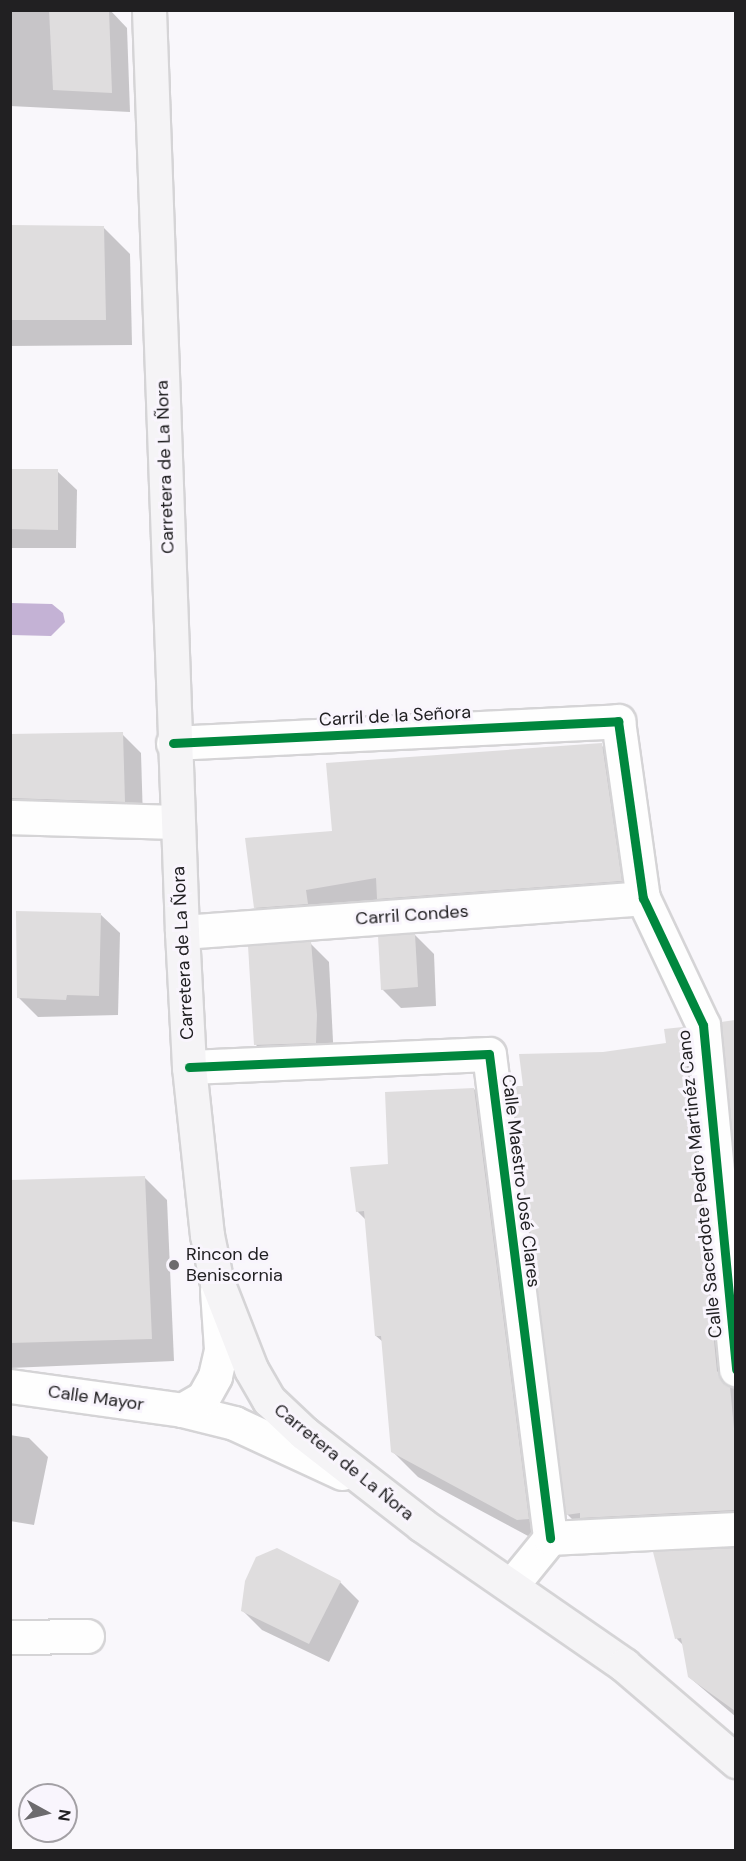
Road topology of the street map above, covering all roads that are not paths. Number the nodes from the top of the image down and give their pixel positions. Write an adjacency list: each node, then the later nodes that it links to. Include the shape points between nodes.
1 (149, 10): 3 (main road, Carretera de La Ñora)
2 (618, 722): 3 (street, Carril de la Señora); 6 (street, Calle Sacerdote Pedro Martinéz Cano)
3 (173, 743): 5 (main road, Carretera de La Ñora)
4 (10, 817): 5 (street)
5 (176, 822): 7 (main road, Carretera de La Ñora)
6 (643, 898): 7 (street, Carril Condes); 10 (street, Calle Sacerdote Pedro Martinéz Cano, via 703,1025)
7 (182, 932): 8 (main road, Carretera de La Ñora)
8 (189, 1067): 9 (main road, Carretera de La Ñora, via 207,1235); 15 (street, Calle Maestro José Clares, via 489,1054)
9 (216, 1279): 12 (street, via 221,1349 215,1376 202,1398); 13 (main road, Carretera de La Ñora, via 251,1369 269,1400)
10 (735, 1369)
11 (10, 1386): 12 (street, Calle Mayor)
12 (182, 1410): 13 (street, Calle Mayor, via 234,1423)
13 (368, 1486): 16 (main road, Carretera de La Ñora)
14 (735, 1529): 15 (street)
15 (550, 1538): 16 (street)
16 (511, 1586): 19 (main road, Carretera de La Ñora, via 624,1665)
17 (87, 1636): 18 (street)
18 (10, 1637)
19 (735, 1761)

